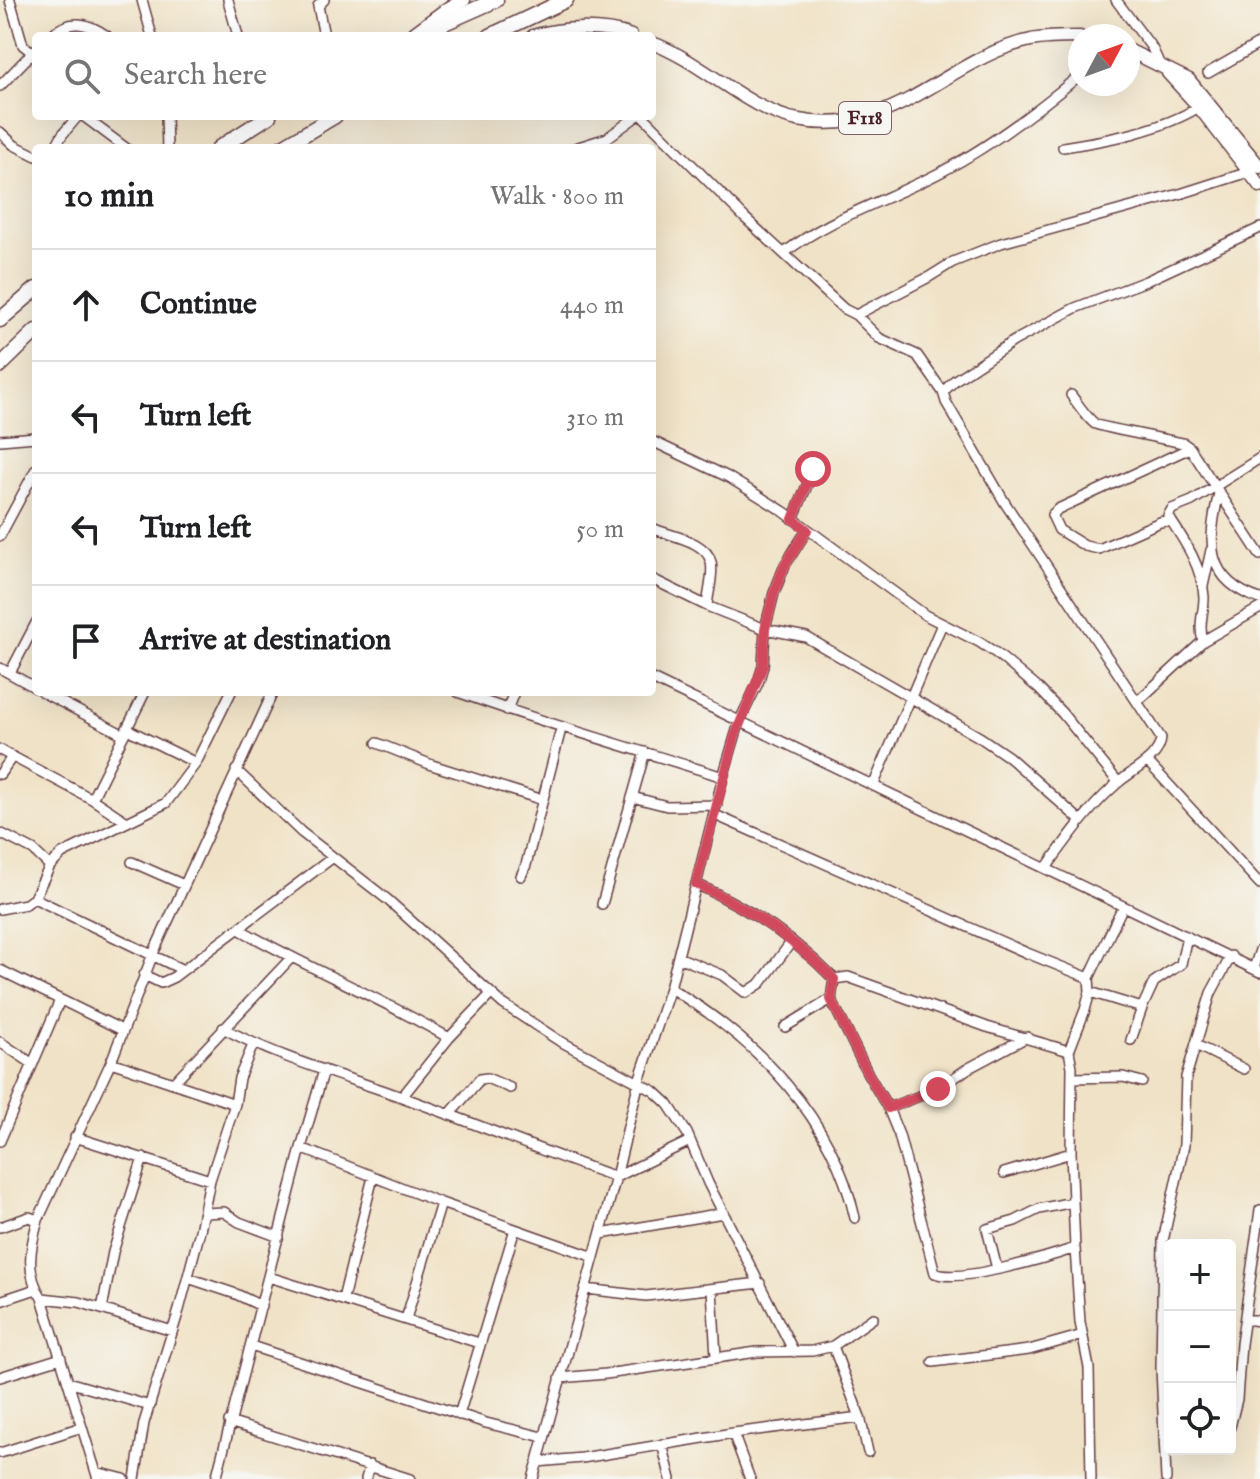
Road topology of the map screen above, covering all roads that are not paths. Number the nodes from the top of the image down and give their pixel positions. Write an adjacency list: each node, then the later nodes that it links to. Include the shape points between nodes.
1 (10, 0): 20 (street, via 23,45)
2 (142, 0): 11 (street)
3 (228, 0): 12 (street)
4 (324, 0): 13 (street, via 318,6)
5 (464, 0): 14 (main road)
6 (496, 0): 15 (highway)
7 (566, 0): 16 (highway)
8 (1116, 0): 23 (street)
9 (56, 32): 10 (street, via 83,22)
10 (100, 32)
11 (151, 32)
12 (237, 32)
13 (323, 32)
14 (421, 32)
15 (425, 32)
16 (498, 32)
17 (1068, 38): 19 (main road, F118, via 1029,40 873,117 822,124 767,109)
18 (1260, 43): 24 (street)
19 (656, 45)
20 (32, 50)
21 (32, 53): 26 (street)
22 (1140, 56): 23 (main road)
23 (1160, 65): 27 (main road); 44 (main road, via 1202,92)
24 (1208, 73)
25 (1068, 85): 47 (street, via 946,170 833,222)
26 (0, 86)
27 (1199, 107): 42 (street, via 1136,131); 44 (main road)
28 (77, 120): 36 (street)
29 (87, 120): 37 (street)
30 (166, 120): 38 (street)
31 (263, 120): 39 (highway)
32 (328, 120): 40 (highway)
33 (632, 120): 41 (street)
34 (647, 120): 47 (street)
35 (0, 132): 43 (street)
36 (57, 144)
37 (120, 144)
38 (167, 144)
39 (225, 144)
40 (288, 144)
41 (589, 144)
42 (1063, 147)
43 (32, 154)
44 (1255, 170): 45 (main road); 49 (street, via 1001,243 953,262)
45 (1260, 186)
46 (1260, 228): 53 (street, via 1075,308 1014,341)
47 (784, 253): 49 (street)
48 (32, 292): 50 (highway)
49 (856, 315): 53 (street, via 879,338 917,355)
50 (0, 320)
51 (32, 335): 52 (highway)
52 (0, 366)
53 (943, 392): 90 (street, via 1005,503)
54 (1071, 395): 58 (street, via 1102,428)
55 (32, 437): 56 (street)
56 (0, 440)
57 (656, 443): 63 (street, via 728,477)
58 (1190, 448): 62 (street); 64 (street, via 1052,515 1059,530 1099,549)
59 (1260, 458): 62 (street)
60 (814, 459): 63 (street)
61 (32, 476): 66 (street)
62 (1217, 490): 64 (street, via 1172,509); 68 (street); 69 (street)
63 (793, 519): 67 (street)
64 (1171, 520): 71 (street, via 1192,552)
65 (656, 529): 73 (street, via 706,552 712,563)
66 (1, 530)
67 (807, 530): 75 (street); 76 (street, via 785,565)
68 (1212, 546): 71 (street); 72 (street, via 1224,579)
69 (1260, 555)
70 (656, 581): 73 (street)
71 (1202, 589): 78 (street)
72 (1260, 599)
73 (707, 606): 76 (street)
74 (1260, 608): 78 (street)
75 (942, 624): 89 (street); 104 (street, via 979,642 1027,678)
76 (765, 629): 89 (street, via 806,637); 92 (street, via 763,666)
77 (32, 631): 80 (street)
78 (1203, 641): 90 (street)
79 (0, 668): 80 (street)
80 (10, 673): 82 (street)
81 (656, 681): 92 (street)
82 (32, 686)
83 (50, 696): 94 (street)
84 (143, 696): 94 (street)
85 (229, 696): 100 (street)
86 (271, 696): 101 (street)
87 (469, 696): 91 (street)
88 (512, 696): 91 (street)
89 (909, 697): 105 (street); 110 (street, via 1009,757)
90 (1138, 701): 99 (street, via 1161,738)
91 (507, 710): 93 (street)
92 (740, 720): 103 (street); 105 (street)
93 (561, 729): 97 (street); 108 (street)
94 (126, 732): 100 (street); 107 (street)
95 (377, 743): 108 (street)
96 (0, 750): 98 (street)
97 (645, 752): 103 (street); 106 (street)
98 (12, 757): 102 (street); 107 (street)
99 (1147, 761): 104 (street); 119 (street)
100 (196, 763): 111 (street, via 166,803)
101 (236, 770): 113 (street); 120 (street)
102 (0, 774)
103 (723, 777): 109 (street)
104 (1118, 782): 110 (street)
105 (874, 784): 116 (street)
106 (632, 797): 109 (street); 122 (street)
107 (92, 799): 111 (street)
108 (543, 800): 117 (street)
109 (716, 810): 118 (street); 137 (street)
110 (1081, 821): 116 (street)
111 (127, 822): 115 (street, via 62,854)
112 (0, 833): 115 (street)
113 (332, 858): 125 (street); 141 (street, via 388,900)
114 (132, 862): 120 (street)
115 (50, 866): 121 (street)
116 (1046, 868): 123 (street)
117 (521, 876)
118 (696, 884): 127 (street, via 733,900); 131 (street)
119 (1260, 884)
120 (184, 885): 129 (street)
121 (34, 898): 124 (street); 129 (street)
122 (602, 904)
123 (1123, 906): 126 (street); 137 (street)
124 (0, 909)
125 (239, 929): 132 (street); 134 (street)
126 (1187, 936): 130 (street); 144 (street, via 1181,964 1154,982)
127 (792, 941): 131 (street, via 761,983 746,993 716,972); 138 (street)
128 (1260, 950): 135 (street)
129 (153, 954): 134 (street); 136 (street)
130 (1231, 956): 135 (street); 153 (street, via 1214,986)
131 (678, 957): 139 (street)
132 (291, 958): 146 (street); 149 (street)
133 (0, 970): 143 (street)
134 (183, 970): 136 (street, via 161,983)
135 (1257, 970)
136 (144, 975): 147 (street)
137 (1089, 978): 140 (street)
138 (834, 979): 142 (street); 148 (street, via 848,977)
139 (670, 988): 160 (street); 184 (street, via 725,1023 780,1075 815,1123 843,1176)
140 (1090, 992): 144 (street); 154 (street)
141 (491, 994): 149 (street); 160 (street, via 558,1040)
142 (831, 999): 145 (street); 166 (street)
143 (60, 1000): 147 (street); 156 (street)
144 (1142, 1008): 150 (street)
145 (785, 1027)
146 (223, 1028): 152 (street); 161 (street)
147 (122, 1030): 155 (street)
148 (1027, 1037): 154 (street); 166 (street, via 938,1089)
149 (449, 1038): 164 (street)
150 (1131, 1040)
151 (0, 1042): 156 (street)
152 (253, 1045): 158 (street); 165 (street)
153 (1196, 1045): 157 (street); 219 (street, via 1186,1077 1184,1145 1163,1241)
154 (1069, 1051): 159 (street)
155 (111, 1062): 161 (street); 169 (street)
156 (33, 1064): 168 (street)
157 (1244, 1069)
158 (324, 1070): 164 (street); 172 (street)
159 (1072, 1078): 162 (street); 173 (street)
160 (639, 1081): 171 (street, via 668,1104); 177 (street)
161 (174, 1082): 165 (street)
162 (1142, 1082)
163 (510, 1088): 167 (street, via 480,1079)
164 (402, 1097): 167 (street)
165 (235, 1104): 178 (street)
166 (888, 1108): 192 (street, via 933,1270 940,1276)
167 (449, 1115): 177 (street)
168 (4, 1121): 170 (street)
169 (75, 1137): 174 (street); 185 (street)
170 (0, 1141)
171 (690, 1141): 177 (street); 183 (street)
172 (301, 1148): 176 (street); 189 (street)
173 (1071, 1153): 175 (street); 179 (street)
174 (143, 1158): 178 (street); 202 (street, via 113,1252)
175 (1004, 1173)
176 (373, 1177): 180 (street); 199 (street)
177 (616, 1177): 188 (street)
178 (210, 1180): 182 (street)
179 (1073, 1202): 190 (street); 192 (street, via 987,1229)
180 (441, 1203): 187 (street); 204 (street)
181 (1260, 1210): 205 (street)
182 (204, 1213): 189 (street, via 224,1212); 194 (street)
183 (723, 1213): 188 (street); 195 (street)
184 (855, 1218)
185 (38, 1220): 186 (street, via 29,1217); 198 (street, via 29,1260)
186 (0, 1227)
187 (515, 1229): 191 (street); 209 (street)
188 (601, 1234): 191 (street)
189 (279, 1237): 193 (street)
190 (1075, 1248): 192 (street); 208 (street)
191 (594, 1257): 196 (street)
192 (997, 1269)
193 (269, 1277): 199 (street); 201 (street)
194 (188, 1278): 201 (street); 207 (street)
195 (760, 1283): 197 (street); 212 (street)
196 (586, 1289): 197 (street, via 646,1296); 217 (street)
197 (712, 1289): 213 (street)
198 (39, 1293): 200 (street); 202 (street); 214 (street)
199 (343, 1299): 204 (street)
200 (0, 1301)
201 (261, 1306): 210 (street)
202 (102, 1309): 207 (street)
203 (873, 1318): 211 (street)
204 (406, 1319): 209 (street)
205 (1245, 1319): 206 (street); 220 (street)
206 (1260, 1321)
207 (172, 1331): 221 (street)
208 (1083, 1335): 215 (street, via 1029,1350); 243 (street, via 1089,1368)
209 (479, 1343): 222 (street)
210 (251, 1346): 222 (street); 224 (street)
211 (833, 1346): 212 (street); 223 (street)
212 (794, 1352): 213 (street)
213 (716, 1357): 217 (street)
214 (61, 1358): 216 (street); 218 (street)
215 (933, 1362)
216 (0, 1377)
217 (560, 1378): 227 (street)
218 (68, 1382): 221 (street); 225 (street)
219 (1164, 1390)
220 (1236, 1403)
221 (150, 1406): 236 (street)
222 (459, 1415): 227 (street)
223 (860, 1417): 226 (street); 229 (street)
224 (229, 1422): 233 (street); 237 (street)
225 (82, 1427): 230 (street); 234 (street)
226 (733, 1433): 228 (street); 242 (street)
227 (543, 1437): 232 (street)
228 (662, 1444): 232 (street); 241 (street)
229 (868, 1452)
230 (0, 1453)
231 (1167, 1455): 244 (street)
232 (537, 1462): 240 (street)
233 (370, 1465): 238 (street); 239 (street)
234 (97, 1475): 235 (street)
235 (124, 1479)
236 (135, 1479)
237 (216, 1479)
238 (366, 1479)
239 (410, 1479)
240 (533, 1479)
241 (671, 1479)
242 (750, 1479)
243 (1091, 1479)
244 (1166, 1479)

